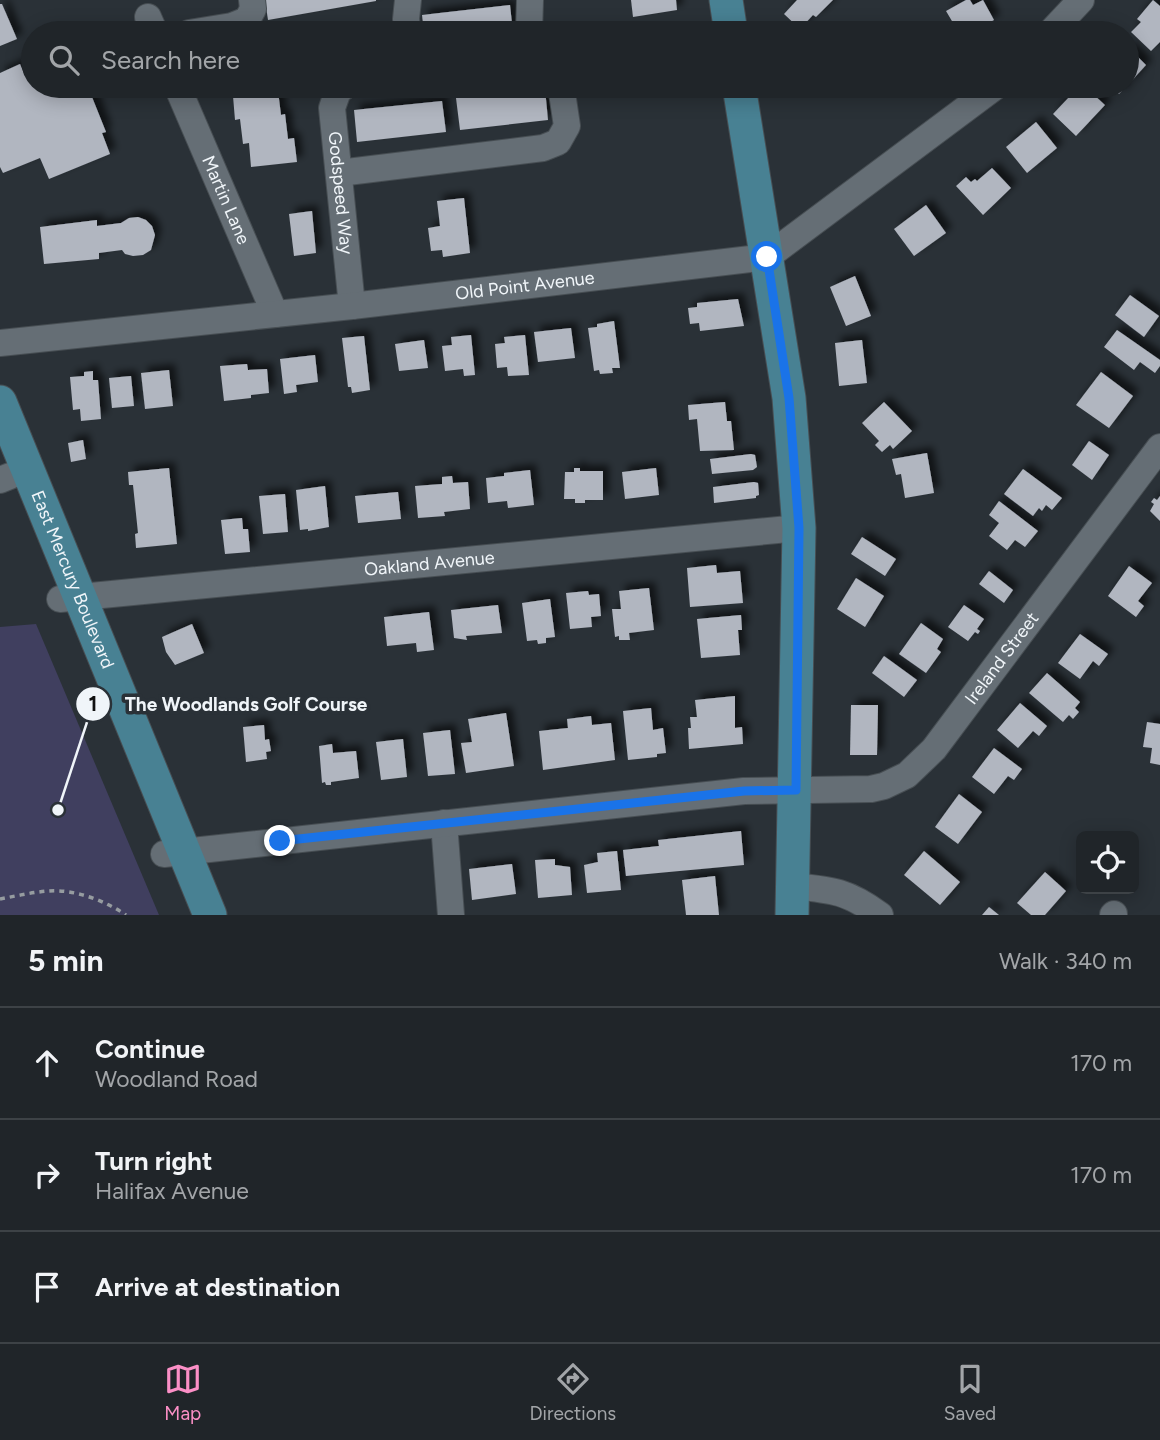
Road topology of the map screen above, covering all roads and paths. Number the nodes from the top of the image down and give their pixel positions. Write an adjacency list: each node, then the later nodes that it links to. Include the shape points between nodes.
1 (252, 0): 6 (street, via 253,9)
2 (408, 0): 7 (street)
3 (530, 0): 8 (street)
4 (726, 0): 9 (main road)
5 (1081, 0): 10 (street)
6 (244, 21)
7 (406, 21)
8 (529, 21)
9 (729, 21)
10 (1061, 21)
11 (182, 98): 19 (street, Martin Lane)
12 (336, 98): 16 (street, Godspeed Way, via 332,108)
13 (563, 98): 16 (street, via 567,126 558,142 543,148)
14 (741, 98): 17 (main road)
15 (980, 98): 17 (street)
16 (339, 173): 18 (street, Godspeed Way)
17 (767, 257): 18 (street, Old Point Avenue); 24 (main road, via 789,398)
18 (352, 306): 19 (street, Old Point Avenue)
19 (275, 314): 20 (street, Old Point Avenue)
20 (0, 342)
21 (0, 402): 25 (main road, East Mercury Boulevard)
22 (1160, 447): 26 (street, Ireland Street, via 916,767 897,781 871,789)
23 (3, 469): 25 (main road, East Mercury Boulevard)
24 (799, 528): 25 (street, Oakland Avenue); 26 (main road)
25 (70, 598): 28 (main road, East Mercury Boulevard)
26 (796, 790): 27 (street, Ireland Street, via 744,791); 30 (main road)
27 (444, 823): 28 (street, Ireland Street); 34 (street)
28 (174, 853): 32 (main road, East Mercury Boulevard); 33 (main road, East Mercury Boulevard)
29 (0, 899): 31 (path, via 52,891 82,896)
30 (792, 901): 35 (street, via 832,889)
31 (127, 915)
32 (189, 915)
33 (210, 915)
34 (452, 915)
35 (880, 915)

